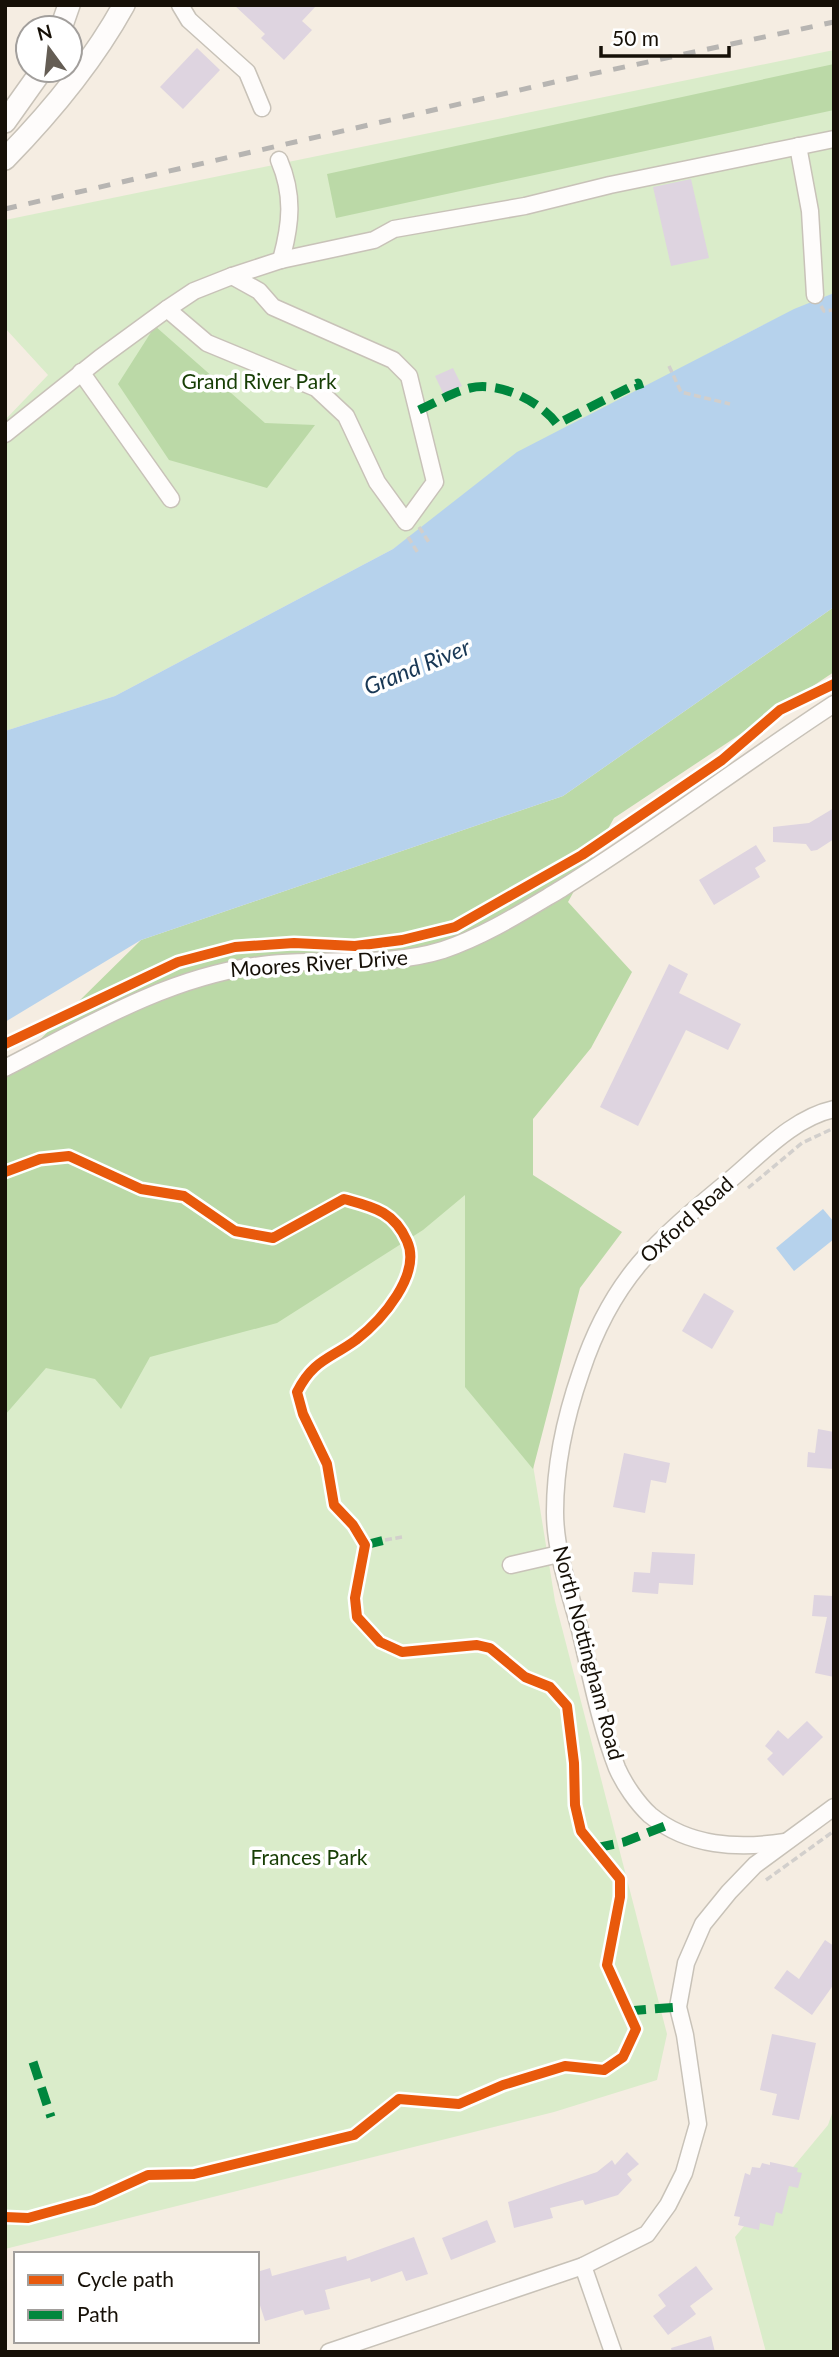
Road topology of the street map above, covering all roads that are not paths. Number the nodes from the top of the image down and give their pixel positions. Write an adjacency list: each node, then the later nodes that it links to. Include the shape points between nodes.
1 (124, 5): 8 (main road, via 55,107)
2 (180, 5): 4 (street, via 189,20 247,72)
3 (32, 84): 5 (main road)
4 (262, 108)
5 (5, 122)
6 (834, 139): 7 (street)
7 (798, 146): 10 (street, via 525,206 414,225 352,246); 12 (street, via 810,211)
8 (5, 159)
9 (279, 160): 10 (street, via 291,200)
10 (281, 260): 11 (street)
11 (232, 276): 13 (street, via 194,291); 13 (street, via 260,291 273,307 393,360 409,376 435,482 408,524 377,482 346,416 316,388 206,343)
12 (815, 295)
13 (167, 309): 14 (street)
14 (81, 372): 15 (street); 16 (street)
15 (5, 434)
16 (171, 499)
17 (834, 705): 18 (street, Moores River Drive, via 589,872 446,949 403,961 258,965 215,972 135,1002)
18 (5, 1068)
19 (834, 1109): 20 (street, Oxford Road, via 796,1125 650,1249 609,1305)
20 (570, 1409): 21 (street, North Nottingham Road, via 555,1513)
21 (559, 1554): 22 (street); 24 (street, North Nottingham Road, via 607,1737 632,1794 648,1813 691,1838 752,1847)
22 (512, 1564)
23 (834, 1807): 24 (street)
24 (785, 1842): 25 (street, via 729,1892 703,1924 686,1963 678,2007 698,2124 679,2184 647,2234)
25 (583, 2266): 26 (street); 27 (street)
26 (329, 2352)
27 (613, 2352)

